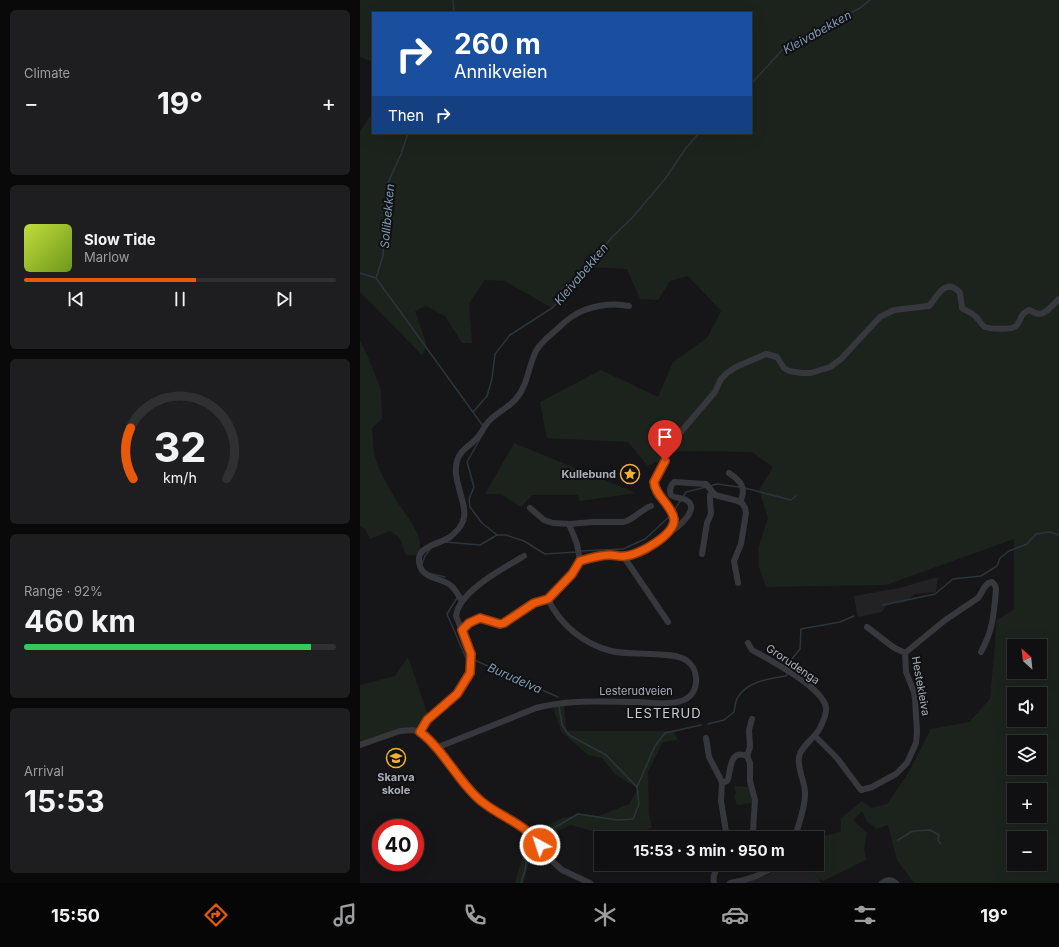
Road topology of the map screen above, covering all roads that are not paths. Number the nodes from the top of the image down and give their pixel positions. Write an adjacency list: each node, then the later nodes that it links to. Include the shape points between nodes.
1 (1059, 299): 9 (street, via 1041,314 1028,310 1022,314 1015,328 988,328 962,308 960,293 948,286 941,290 929,306 894,310 880,317 841,359 830,367 806,373 789,371 777,357 766,354 736,367 721,379 716,392 679,434 654,479 654,485 674,520)
2 (629, 306): 15 (street, via 605,305 584,311 567,320 537,349 520,394 490,420 475,441 458,456 456,483 465,510 463,523 450,537 427,548 419,558 426,574 449,585)
3 (729, 474): 5 (street, via 738,480 743,488)
4 (712, 492): 5 (street, via 720,497); 9 (street, via 704,483 672,484 671,495 686,500 691,508 683,523); 10 (street, via 711,514)
5 (740, 502): 14 (street, via 746,513 741,544 734,561)
6 (651, 506): 8 (street, via 629,521)
7 (530, 508): 8 (street, via 544,520)
8 (569, 524): 13 (street)
9 (667, 534): 12 (street, via 644,550)
10 (702, 554)
11 (524, 556): 15 (street)
12 (624, 557): 13 (street, via 602,556); 17 (street)
13 (580, 561): 16 (street, via 572,574)
14 (738, 583)
15 (460, 597): 19 (street, via 456,616)
16 (548, 599): 19 (street, via 534,603 504,623 480,618); 28 (street, Lesterudveien, via 566,626 593,645 612,651 682,658 693,668 696,676 694,691 689,698 671,703 589,701 552,704)
17 (668, 622)
18 (867, 627): 22 (street, Hestekleiva)
19 (462, 630): 24 (street, via 472,661 469,677 457,694 427,720)
20 (748, 643): 25 (street, Grorudenga, via 752,650 808,684 818,693 826,706 826,714)
21 (981, 652): 22 (street, Hestekleiva, via 992,624 996,589 992,582 986,584 978,598 944,621)
22 (905, 653): 25 (street, Hestekleiva, via 906,672 914,692 917,738 902,769 887,780 861,790 837,758)
23 (752, 719): 29 (street, via 748,730 750,748)
24 (420, 732): 27 (street, via 404,730); 28 (street)
25 (815, 736): 33 (street, Grorudenga, via 802,749 798,758 806,795)
26 (706, 738): 30 (street, via 709,757)
27 (360, 745)
28 (436, 748): 36 (street, via 480,800 527,830 562,870)
29 (747, 756): 30 (street, via 743,754 733,759 728,779); 32 (street, via 755,800)
30 (722, 783): 31 (street, via 721,801)
31 (725, 831)
32 (753, 831)
33 (797, 831)
34 (716, 871): 37 (street)
35 (767, 871): 38 (street)
36 (590, 883)
37 (714, 883)
38 (730, 883)
39 (882, 883): 40 (street, via 889,879)
40 (896, 883)

